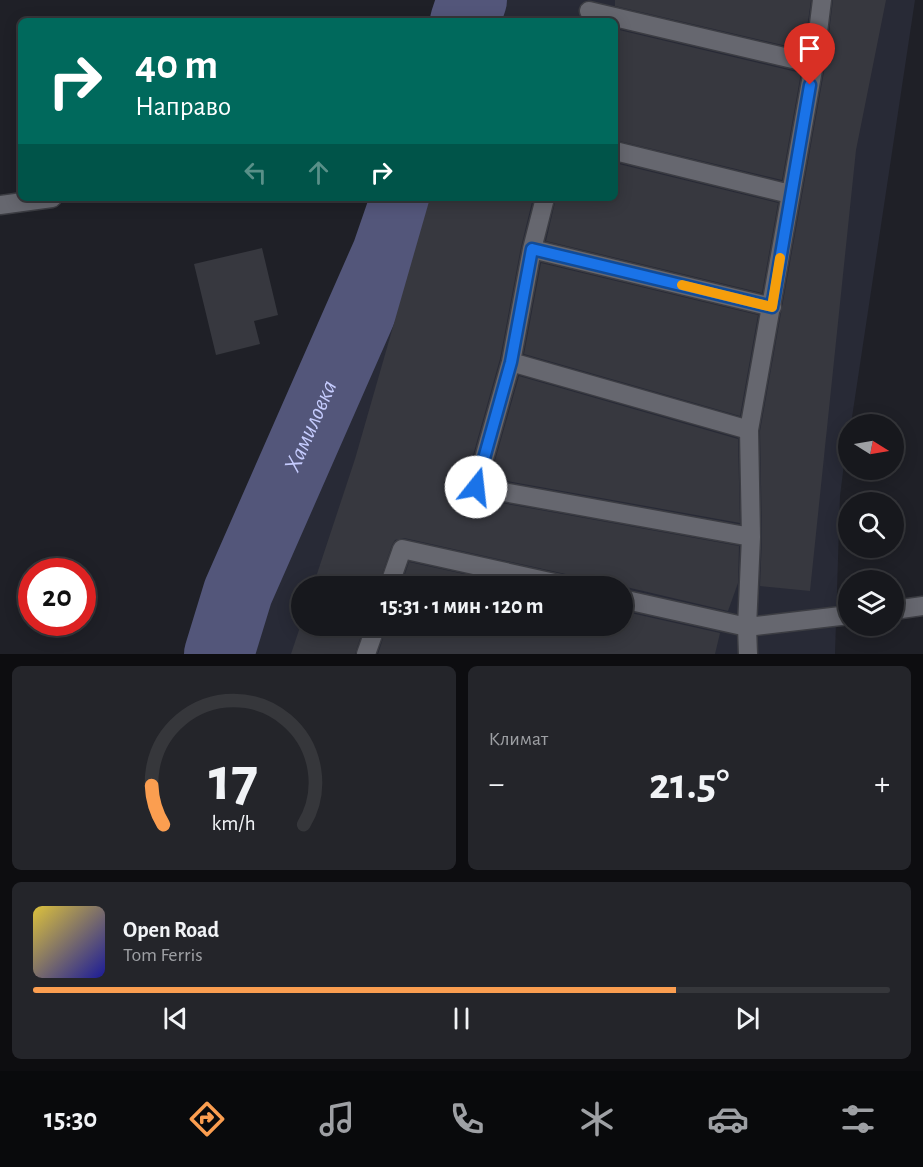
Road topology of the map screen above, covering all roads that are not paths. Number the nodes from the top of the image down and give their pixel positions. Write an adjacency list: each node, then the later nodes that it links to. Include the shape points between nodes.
1 (822, 0): 3 (lane)
2 (589, 11): 3 (lane)
3 (814, 63): 5 (lane)
4 (618, 152): 5 (lane)
5 (790, 194): 10 (lane)
6 (30, 201): 8 (lane)
7 (544, 201): 9 (lane)
8 (0, 205)
9 (532, 249): 10 (lane); 11 (lane)
10 (772, 307): 12 (lane)
11 (511, 362): 12 (lane); 13 (lane, via 476,487)
12 (749, 430): 13 (lane)
13 (751, 537): 20 (lane)
14 (393, 576): 15 (lane, via 402,549)
15 (523, 576)
16 (633, 601): 20 (lane)
17 (923, 606): 18 (lane)
18 (904, 608)
19 (838, 616): 20 (lane)
20 (747, 627): 23 (lane)
21 (372, 636): 22 (lane)
22 (366, 654)
23 (748, 654)

